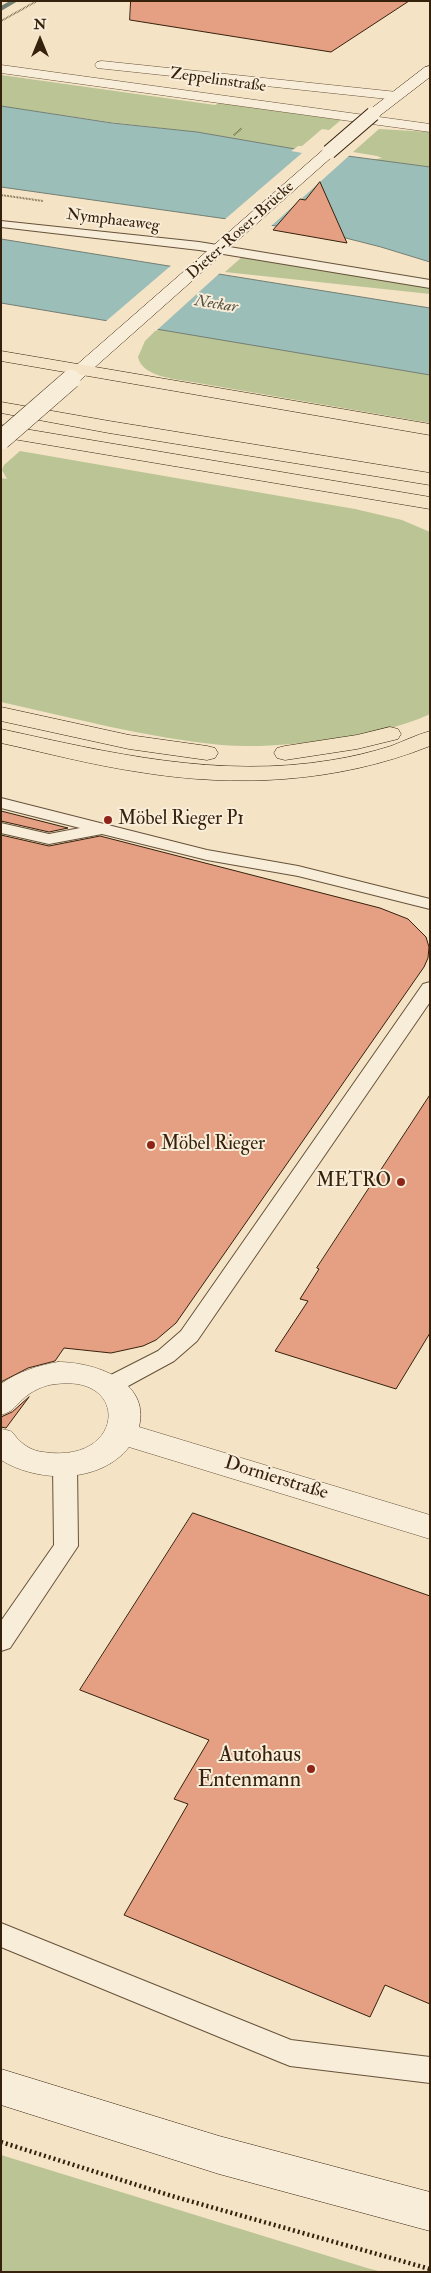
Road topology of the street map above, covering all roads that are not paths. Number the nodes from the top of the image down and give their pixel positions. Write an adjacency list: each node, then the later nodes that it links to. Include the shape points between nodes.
1 (87, 63): 4 (main road)
2 (1, 69): 5 (main road, Zeppelinstraße)
3 (430, 70): 4 (main road, Dieter-Roser-Brücke)
4 (397, 96): 7 (main road, Dieter-Roser-Brücke, bridge)
5 (430, 128)
6 (1, 224): 7 (lane, Nymphaeaweg)
7 (220, 250): 8 (lane, Nymphaeaweg); 10 (main road, Dieter-Roser-Brücke)
8 (430, 284)
9 (1, 356): 10 (highway)
10 (76, 374): 12 (highway); 14 (main road, Dieter-Roser-Brücke, bridge)
11 (1, 407): 15 (highway)
12 (430, 430)
13 (1, 431): 16 (highway, via 266,477 380,506)
14 (1, 440)
15 (430, 479)
16 (427, 512)
17 (1, 714): 18 (highway, via 179,751 229,755 286,752 357,742)
18 (430, 722)
19 (1, 736): 20 (highway, via 156,767 240,773 358,762 388,755)
20 (430, 738)
21 (1, 803): 23 (lane)
22 (1, 828): 23 (lane, via 49,838)
23 (104, 829): 24 (lane, via 216,857 298,871)
24 (430, 904)
25 (430, 988): 26 (lane, via 189,1336 166,1356)
26 (109, 1386): 27 (main road, via 84,1375 57,1373 22,1383); 28 (main road, via 118,1395 124,1409)
27 (1, 1404)
28 (122, 1433): 30 (main road, via 116,1442 94,1458); 31 (main road, Dornierstraße)
29 (1, 1440): 30 (main road, via 24,1458 48,1465)
30 (65, 1465): 32 (lane, via 66,1546)
31 (430, 1527)
32 (1, 1641)
33 (1, 1935): 34 (lane, via 290,2053)
34 (430, 2070)
35 (1, 2087): 36 (main road, via 219,2155)
36 (430, 2212)

